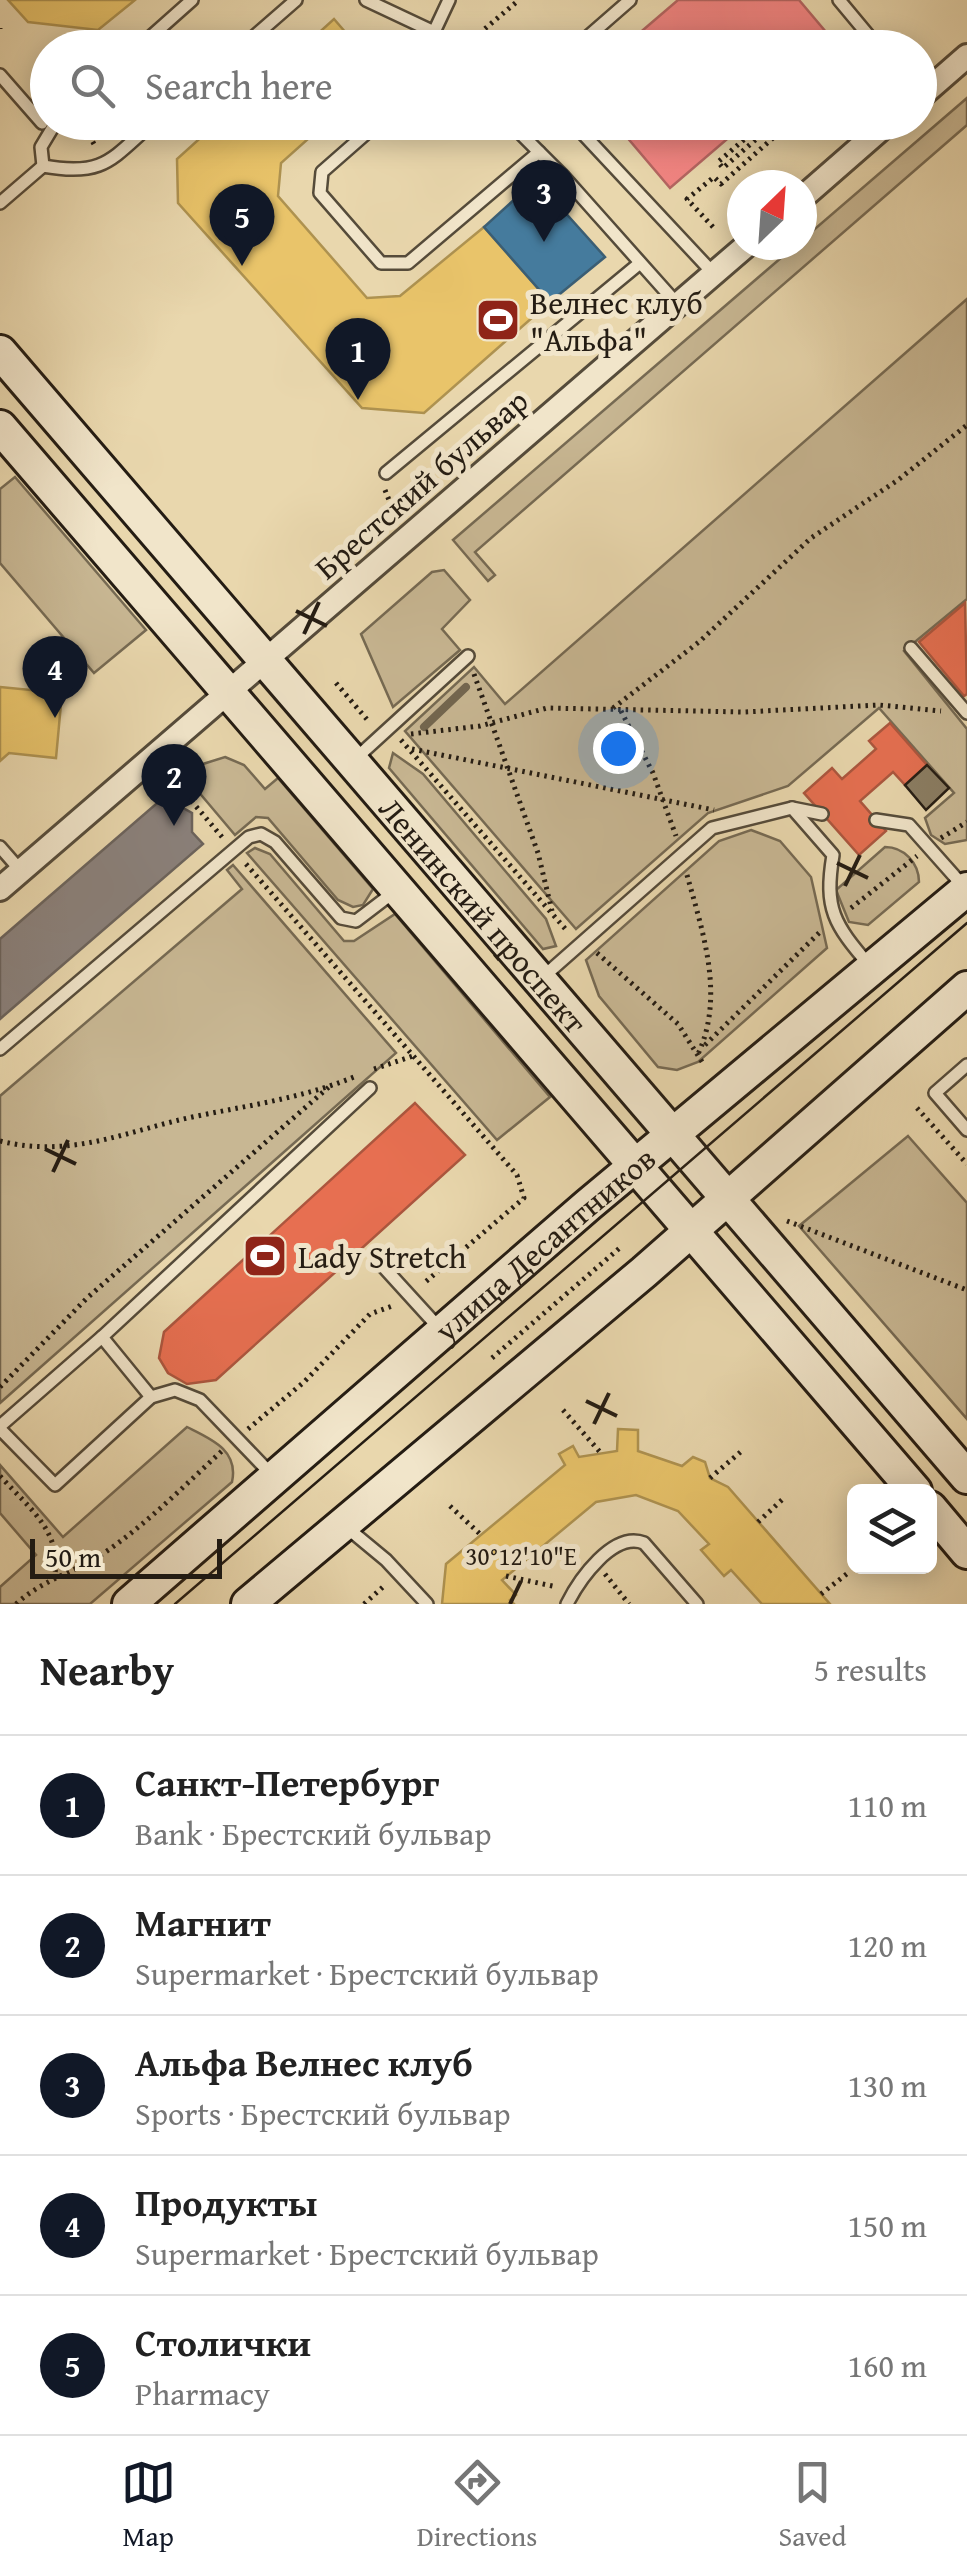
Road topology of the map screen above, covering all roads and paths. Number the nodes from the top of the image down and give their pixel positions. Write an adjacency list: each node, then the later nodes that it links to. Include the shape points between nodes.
1 (192, 0): 8 (lane)
2 (296, 0): 9 (lane)
3 (366, 0): 10 (lane)
4 (449, 0): 11 (lane)
5 (519, 0): 12 (path)
6 (630, 0): 13 (lane)
7 (838, 0): 14 (lane)
8 (158, 30)
9 (262, 30)
10 (430, 30)
11 (435, 30)
12 (483, 30)
13 (595, 30)
14 (864, 30)
15 (967, 56): 17 (street)
16 (0, 75): 18 (lane)
17 (937, 82)
18 (30, 109)
19 (45, 140): 31 (lane)
20 (92, 140): 29 (path)
21 (137, 140): 31 (lane, via 120,158 70,171)
22 (358, 140): 30 (lane, via 322,172 320,194 381,263 408,263)
23 (528, 140): 30 (lane)
24 (589, 140): 37 (lane)
25 (742, 140): 26 (path, via 718,162 723,168)
26 (755, 140)
27 (770, 140): 34 (path, via 720,184 714,177 687,199)
28 (869, 140): 32 (street)
29 (95, 146)
30 (540, 152): 36 (lane)
31 (43, 166): 33 (lane)
32 (817, 185)
33 (0, 204)
34 (713, 228)
35 (730, 260): 37 (street, Брестский бульвар)
36 (640, 263): 38 (lane); 42 (lane)
37 (714, 274): 38 (street, Брестский бульвар)
38 (678, 305): 45 (street, Брестский бульвар)
39 (0, 352): 45 (main road, Ленинский проспект)
40 (967, 425): 48 (path, via 811,538 699,642)
41 (0, 427): 47 (main road, Ленинский проспект)
42 (386, 472)
43 (911, 648): 49 (lane)
44 (468, 656): 50 (path); 51 (lane)
45 (265, 660): 47 (street, Брестский бульвар); 53 (main road, Ленинский проспект)
46 (336, 684): 51 (path)
47 (228, 692): 62 (street, Брестский бульвар); 64 (main road, Ленинский проспект)
48 (610, 710): 49 (path); 50 (path, via 546,708)
49 (965, 711)
50 (492, 722): 52 (path, via 399,738); 54 (path)
51 (386, 732): 53 (lane)
52 (409, 748): 54 (path); 66 (path)
53 (352, 762): 69 (main road, Ленинский проспект)
54 (509, 770): 59 (path, via 697,804 713,808); 66 (path)
55 (172, 778): 61 (path)
56 (792, 808): 57 (lane); 59 (lane); 68 (lane, via 833,855 828,886 834,920)
57 (822, 814)
58 (876, 820): 65 (lane, via 909,825)
59 (725, 822): 67 (lane)
60 (0, 847): 62 (lane)
61 (234, 850): 64 (lane, via 262,834 341,918 356,921); 71 (lane); 72 (path)
62 (21, 872): 63 (street, Брестский бульвар)
63 (0, 889)
64 (397, 889): 82 (main road, Ленинский проспект)
65 (967, 889): 68 (main road, улица Десантников)
66 (553, 914): 67 (path)
67 (584, 941): 69 (lane); 74 (path, via 678,1024)
68 (872, 970): 79 (main road, улица Десантников)
69 (540, 980): 79 (main road, Ленинский проспект)
70 (967, 988): 83 (main road)
71 (0, 1049)
72 (414, 1056): 75 (path); 88 (path, via 517,1176 524,1198)
73 (967, 1065): 78 (lane, via 935,1093)
74 (704, 1066)
75 (330, 1086): 80 (path, via 88,1144); 94 (path, via 87,1298)
76 (370, 1088): 92 (lane)
77 (918, 1108): 81 (path)
78 (967, 1130)
79 (674, 1136): 82 (main road, улица Десантников); 83 (main road, Ленинский проспект)
80 (0, 1141)
81 (967, 1164)
82 (636, 1167): 85 (main road, Ленинский проспект); 91 (main road, улица Десантников)
83 (728, 1199): 85 (main road); 103 (main road, Ленинский проспект)
84 (787, 1221): 89 (path)
85 (691, 1231): 106 (main road, Ленинский проспект); 111 (main road)
86 (622, 1246): 93 (path)
87 (379, 1262): 91 (lane)
88 (416, 1290)
89 (967, 1290)
90 (404, 1298): 98 (path, via 370,1314)
91 (443, 1332): 104 (main road, улица Десантников)
92 (102, 1337): 95 (lane); 97 (lane)
93 (489, 1361)
94 (0, 1387)
95 (151, 1396): 97 (lane, via 54,1486); 104 (lane, via 174,1390 200,1400)
96 (563, 1410): 101 (path)
97 (0, 1427)
98 (248, 1428)
99 (226, 1448): 118 (path, via 107,1551)
100 (744, 1450): 105 (path)
101 (600, 1452)
102 (0, 1476): 118 (path, via 56,1545)
103 (967, 1477)
104 (275, 1478): 122 (main road, улица Десантников)
105 (710, 1478)
106 (908, 1484)
107 (784, 1498): 110 (path)
108 (450, 1506): 112 (path)
109 (937, 1516): 113 (main road)
110 (758, 1522)
111 (342, 1524): 115 (lane); 123 (main road)
112 (480, 1534)
113 (967, 1552)
114 (597, 1564): 119 (lane); 127 (path); 128 (lane, via 624,1541 644,1542)
115 (399, 1572): 124 (path); 125 (lane)
116 (847, 1574): 120 (path)
117 (506, 1576): 119 (path)
118 (54, 1580): 121 (path, via 33,1587)
119 (574, 1591): 126 (lane)
120 (822, 1594)
121 (16, 1604)
122 (130, 1604)
123 (248, 1604)
124 (364, 1604)
125 (426, 1604)
126 (567, 1604)
127 (629, 1604)
128 (697, 1604)

